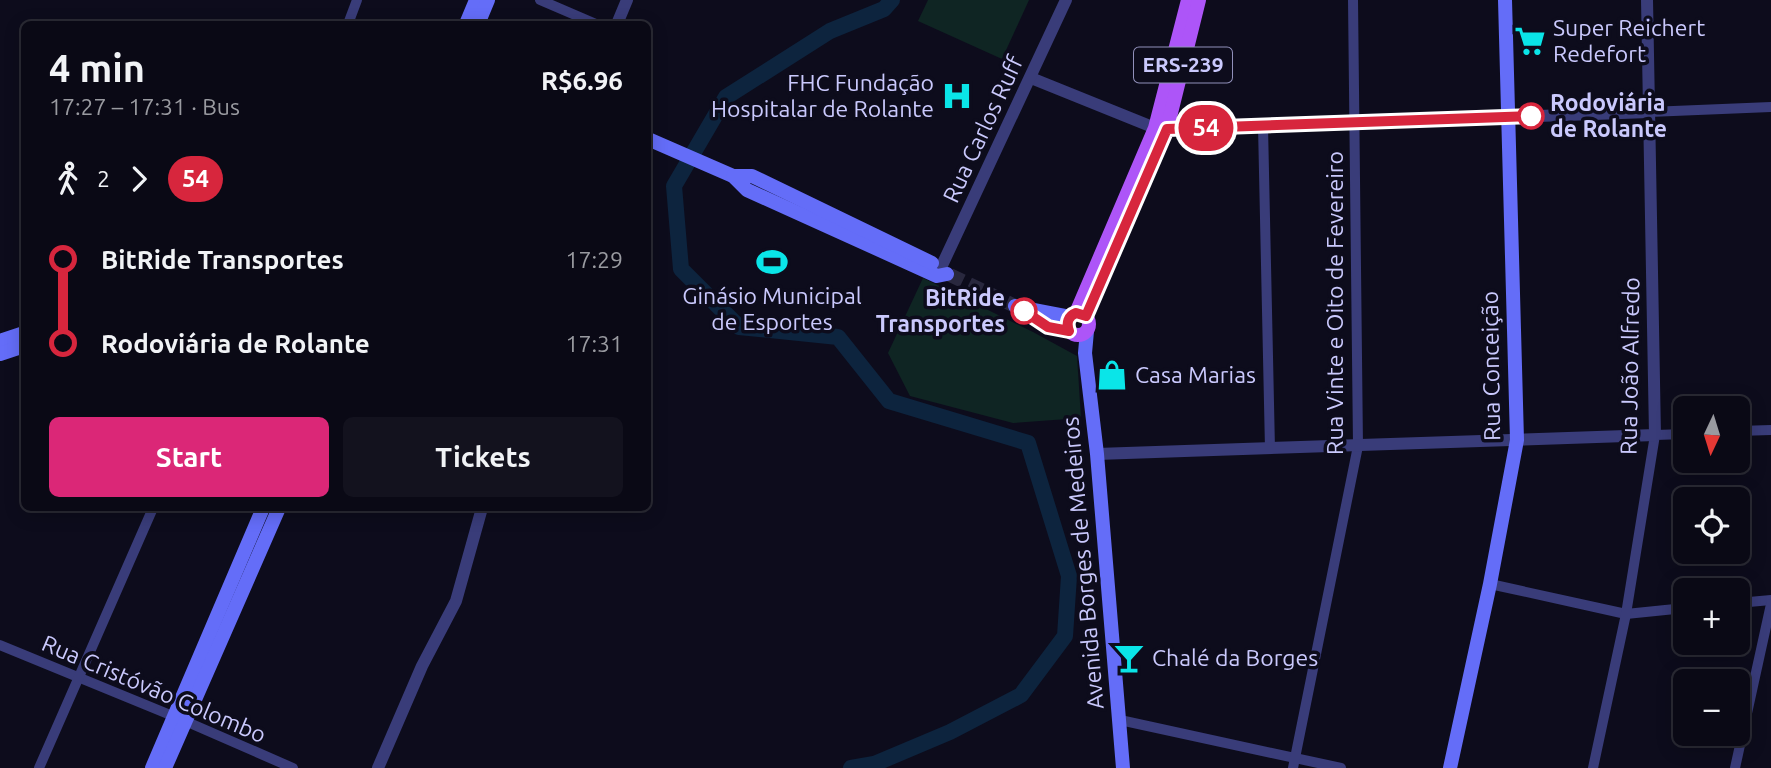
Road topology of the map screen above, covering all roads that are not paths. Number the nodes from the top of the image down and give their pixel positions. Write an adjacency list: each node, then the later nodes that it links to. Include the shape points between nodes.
1 (357, 0): 12 (street)
2 (476, 0): 13 (main road)
3 (488, 0): 14 (main road)
4 (540, 0): 15 (street)
5 (627, 0): 16 (street)
6 (1066, 0): 17 (street, Rua Carlos Ruff)
7 (1188, 0): 23 (main road, ERS-239)
8 (1199, 0): 23 (main road, ERS-239)
9 (1353, 0): 21 (street, Rua Vinte e Oito de Fevereiro)
10 (1505, 0): 20 (main road, Rua Conceição)
11 (1647, 0): 19 (street, Rua João Alfredo)
12 (349, 21)
13 (468, 21)
14 (479, 21)
15 (589, 21)
16 (618, 21)
17 (1031, 78): 23 (street); 25 (street, Rua Carlos Ruff)
18 (1771, 107): 19 (street)
19 (1650, 112): 20 (street); 35 (street, Rua João Alfredo)
20 (1508, 117): 21 (street); 36 (main road, Rua Conceição)
21 (1355, 123): 22 (street); 37 (street, Rua Vinte e Oito de Fevereiro)
22 (1263, 126): 23 (street); 38 (street)
23 (1161, 129): 27 (main road, ERS-239)
24 (651, 140): 25 (main road, via 733,176 747,190 825,218)
25 (944, 273)
26 (1018, 307): 27 (main road)
27 (1077, 324): 39 (main road, Avenida Borges de Medeiros, via 1086,353)
28 (21, 334): 29 (main road)
29 (0, 341)
30 (21, 347): 31 (main road)
31 (0, 354)
32 (1771, 430): 33 (street)
33 (1750, 431)
34 (1673, 434): 35 (street)
35 (1656, 435): 36 (street); 48 (street, Rua João Alfredo)
36 (1517, 440): 37 (street); 44 (main road, Rua Conceição)
37 (1358, 446): 38 (street); 53 (street, Rua Vinte e Oito de Fevereiro)
38 (1270, 449): 39 (street)
39 (1097, 453): 52 (main road, Avenida Borges de Medeiros)
40 (152, 511): 50 (street)
41 (262, 511): 51 (main road)
42 (278, 511): 51 (main road)
43 (481, 511): 59 (street, via 456,601)
44 (1490, 583): 48 (street); 62 (main road, Rua Conceição)
45 (1771, 602): 46 (street); 64 (street)
46 (1750, 603)
47 (1673, 609): 48 (street)
48 (1626, 614): 63 (street, Rua João Alfredo)
49 (0, 645): 50 (street, Rua Cristóvão Colombo)
50 (79, 677): 51 (street, Rua Cristóvão Colombo); 55 (street)
51 (179, 719): 54 (street, Rua Cristóvão Colombo); 56 (main road); 57 (main road)
52 (1120, 720): 53 (street); 60 (main road, Avenida Borges de Medeiros)
53 (1294, 763): 61 (street)
54 (281, 766): 58 (street, Rua Cristóvão Colombo)
55 (39, 768)
56 (152, 768)
57 (164, 768)
58 (292, 768)
59 (378, 768)
60 (1123, 768)
61 (1341, 768)
62 (1450, 768)
63 (1593, 768)
64 (1735, 768)

